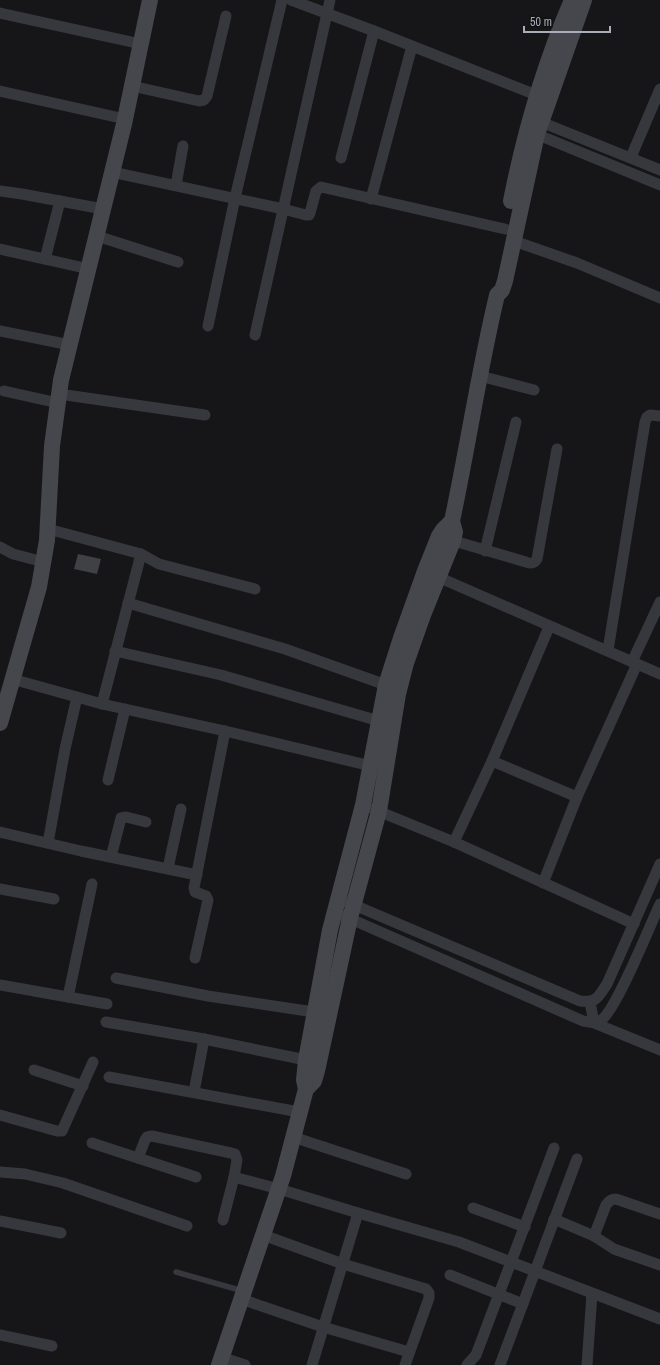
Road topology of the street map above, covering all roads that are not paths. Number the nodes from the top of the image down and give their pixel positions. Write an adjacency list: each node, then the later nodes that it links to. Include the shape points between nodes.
1 (150, 0): 10 (street)
2 (282, 0): 26 (street)
3 (290, 0): 7 (street)
4 (330, 0): 7 (street)
5 (573, 1): 15 (street)
6 (0, 13): 10 (street)
7 (327, 14): 9 (street); 30 (street)
8 (226, 16): 12 (street, via 204,100)
9 (374, 31): 11 (street); 20 (street)
10 (141, 44): 12 (street)
11 (412, 46): 15 (street); 27 (street)
12 (132, 86): 16 (street)
13 (660, 89): 19 (street)
14 (0, 91): 16 (street)
15 (542, 98): 17 (street)
16 (125, 119): 22 (street)
17 (534, 126): 19 (street); 24 (street); 31 (street)
18 (183, 146): 23 (street)
19 (630, 157): 21 (street)
20 (341, 158)
21 (660, 170)
22 (112, 172): 23 (street); 29 (street)
23 (176, 185): 26 (street)
24 (660, 186)
25 (0, 191): 28 (street)
26 (235, 198): 30 (street); 38 (street)
27 (371, 199): 30 (street, via 321,187 316,190 309,215); 31 (street)
28 (60, 201): 29 (street); 34 (street)
29 (103, 209): 32 (street)
30 (283, 209): 40 (street)
31 (510, 235): 37 (street); 42 (street, via 504,286 497,295)
32 (97, 236): 35 (street); 36 (street)
33 (0, 249): 34 (street)
34 (45, 259): 36 (street)
35 (178, 262)
36 (89, 268): 41 (street)
37 (660, 298)
38 (208, 326)
39 (0, 331): 41 (street)
40 (255, 334)
41 (70, 345): 45 (street)
42 (480, 376): 43 (street); 51 (street, via 452,521 443,530)
43 (534, 390)
44 (4, 391): 45 (street)
45 (59, 399): 46 (street); 50 (street, via 52,446)
46 (205, 416)
47 (660, 416): 63 (street, via 650,415 645,422)
48 (516, 422): 53 (street)
49 (557, 448): 53 (street, via 536,562 530,563)
50 (48, 529): 54 (street); 55 (street)
51 (446, 538): 53 (street); 56 (street); 60 (street)
52 (0, 547): 55 (street, via 13,554)
53 (485, 551)
54 (141, 554): 57 (street, via 159,564); 59 (street)
55 (44, 562): 67 (street)
56 (438, 577): 60 (street); 61 (street)
57 (255, 589)
58 (660, 602): 65 (street)
59 (128, 603): 64 (street); 68 (street, via 285,649)
60 (417, 613): 62 (street)
61 (549, 627): 63 (street); 76 (street)
62 (407, 640): 68 (street); 82 (street)
63 (608, 650): 65 (street)
64 (116, 652): 71 (street); 73 (street, via 221,675)
65 (635, 663): 66 (street); 79 (street)
66 (660, 674)
67 (12, 678): 69 (street); 70 (street)
68 (386, 685): 73 (street)
69 (4, 695): 74 (street)
70 (76, 697): 71 (street); 85 (street)
71 (102, 704): 72 (street)
72 (125, 709): 75 (street); 78 (street)
73 (379, 721): 77 (street)
74 (0, 722)
75 (225, 731): 77 (street); 90 (street)
76 (492, 761): 79 (street); 86 (street)
77 (371, 766): 80 (street)
78 (108, 780)
79 (577, 797): 91 (street)
80 (363, 805): 82 (street); 96 (street)
81 (181, 809): 89 (street)
82 (379, 811): 86 (street); 97 (street)
83 (146, 822): 87 (street, via 121,818)
84 (0, 832): 85 (street)
85 (48, 842): 87 (street)
86 (454, 842): 91 (street)
87 (111, 857): 89 (street)
88 (660, 864): 98 (street)
89 (168, 868): 90 (street)
90 (197, 875): 99 (street, via 195,892 206,896 208,900)
91 (543, 883): 98 (street)
92 (92, 884): 102 (street)
93 (0, 889): 94 (street)
94 (54, 898)
95 (660, 904): 107 (street, via 617,999 603,1020)
96 (336, 905): 97 (street); 105 (street)
97 (352, 912): 103 (street, via 580,1001); 107 (street, via 583,1021); 115 (street, via 317,1072)
98 (634, 924): 103 (street, via 607,984 599,996)
99 (195, 958)
100 (116, 978): 105 (street, via 208,996)
101 (0, 986): 102 (street)
102 (68, 997): 104 (street)
103 (590, 1002): 107 (street)
104 (107, 1004)
105 (314, 1012): 110 (street)
106 (106, 1022): 108 (street)
107 (594, 1023): 109 (street)
108 (204, 1039): 110 (street); 116 (street)
109 (660, 1050)
110 (306, 1060): 115 (street)
111 (93, 1062): 114 (street)
112 (34, 1070): 114 (street)
113 (109, 1077): 116 (street)
114 (83, 1086): 118 (street, via 60,1132)
115 (306, 1089): 117 (street)
116 (194, 1092): 117 (street)
117 (299, 1112): 119 (street)
118 (0, 1115)
119 (293, 1137): 125 (street); 128 (street)
120 (92, 1143): 122 (street)
121 (554, 1148): 136 (street)
122 (138, 1158): 126 (street); 127 (street, via 145,1140 152,1136 235,1154 238,1160)
123 (577, 1159): 132 (street)
124 (0, 1172): 135 (street, via 63,1183)
125 (406, 1174)
126 (196, 1177)
127 (234, 1177): 128 (street); 133 (street)
128 (279, 1189): 130 (street); 138 (street)
129 (473, 1208): 136 (street)
130 (358, 1213): 140 (street, via 453,1240); 141 (street)
131 (660, 1214): 139 (street, via 612,1199 606,1205)
132 (554, 1219): 139 (street); 144 (street)
133 (223, 1220)
134 (0, 1221): 137 (street)
135 (187, 1226)
136 (525, 1227): 140 (street)
137 (61, 1233)
138 (263, 1235): 141 (street); 148 (street)
139 (594, 1236): 142 (street, via 614,1249)
140 (512, 1262): 144 (street); 147 (street)
141 (342, 1264): 151 (street); 154 (street, via 426,1289 429,1298)
142 (660, 1265)
143 (176, 1272): 148 (lane)
144 (536, 1273): 146 (street); 149 (street)
145 (450, 1275): 147 (street)
146 (592, 1294): 150 (street); 161 (street)
147 (499, 1295): 149 (street); 159 (street, via 476,1355)
148 (242, 1296): 151 (street); 155 (street)
149 (524, 1304): 160 (street)
150 (660, 1319)
151 (324, 1327): 154 (street); 157 (street)
152 (0, 1335): 153 (street)
153 (52, 1346)
154 (409, 1352): 158 (street)
155 (220, 1361): 156 (street)
156 (245, 1365)
157 (312, 1365)
158 (404, 1365)
159 (467, 1365)
160 (500, 1365)
161 (587, 1365)

